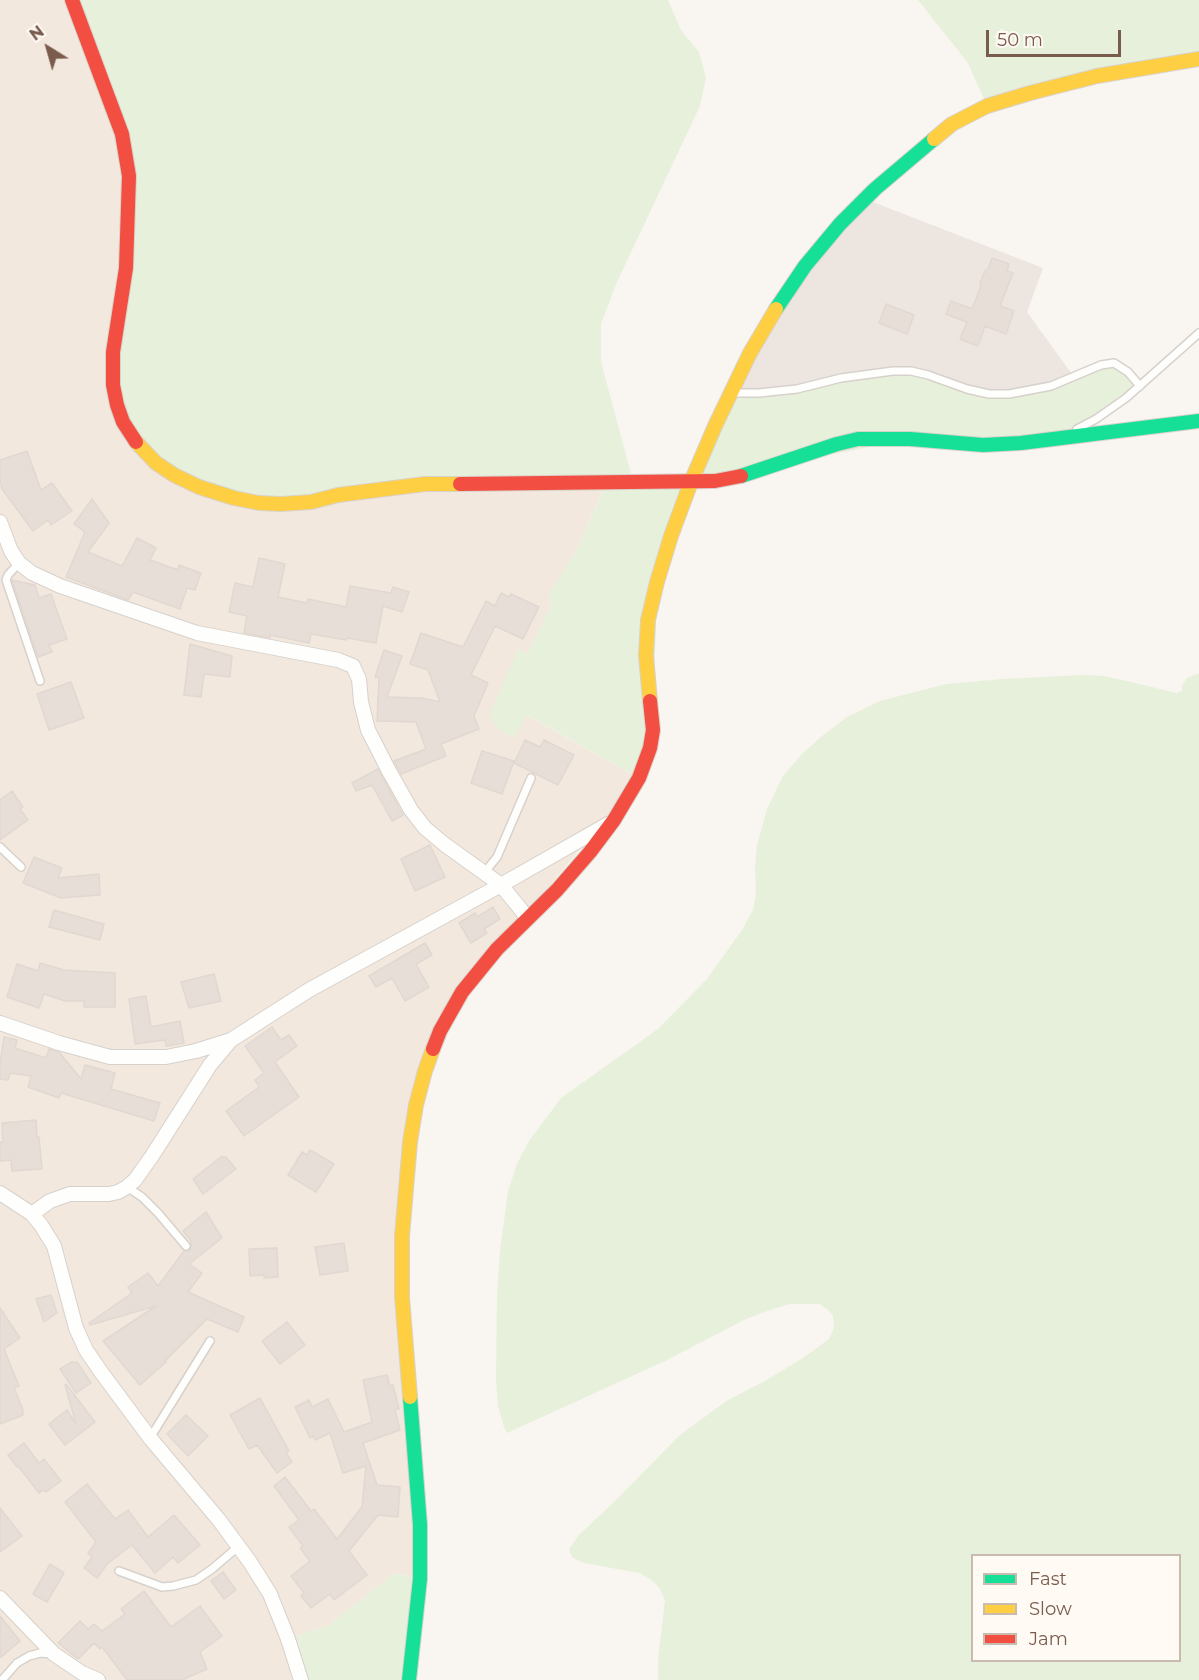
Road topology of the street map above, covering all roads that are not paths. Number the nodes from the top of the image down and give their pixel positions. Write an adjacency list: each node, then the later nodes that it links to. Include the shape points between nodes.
1 (72, 0): 8 (street, via 122,134 129,176 126,267 113,352 113,385 123,422 156,463 199,487 234,498 281,504 425,484)
2 (1199, 59): 5 (street, via 1097,76 1030,93 987,106 952,124 875,189 805,266 776,308)
3 (1199, 333): 4 (lane)
4 (1140, 386): 5 (lane, via 1114,363 1051,386 1009,394 990,394 928,375 893,370 797,389); 7 (lane, via 1096,419)
5 (731, 393): 8 (street)
6 (1199, 422): 7 (street)
7 (1062, 438): 8 (street, via 983,445 858,439 741,476)
8 (691, 482): 13 (street, via 667,547 648,620 646,655 653,730 650,748 639,778)
9 (0, 522): 10 (street)
10 (19, 563): 11 (lane, via 6,580); 16 (street, via 60,586 197,633 353,666 368,730 411,810 426,828)
11 (40, 681)
12 (531, 778): 16 (lane, via 497,858)
13 (614, 820): 17 (street); 18 (street, via 570,875)
14 (0, 847): 15 (lane)
15 (21, 867)
16 (484, 873): 17 (street)
17 (501, 885): 18 (street); 20 (street, via 309,990)
18 (527, 917): 34 (street, via 462,992 440,1031 422,1082 410,1142 402,1236 402,1297 420,1579)
19 (0, 1023): 20 (street, via 110,1057 166,1056)
20 (231, 1040): 21 (street)
21 (127, 1187): 23 (street, via 109,1194 70,1194 50,1201); 24 (lane, via 142,1197)
22 (0, 1193): 23 (street)
23 (32, 1214): 26 (street, via 54,1246 76,1328 87,1350)
24 (186, 1246)
25 (210, 1341): 26 (lane)
26 (150, 1438): 27 (street)
27 (239, 1546): 28 (lane, via 196,1580 173,1586 162,1587); 33 (street, via 270,1594)
28 (119, 1571)
29 (0, 1598): 30 (street)
30 (54, 1654): 31 (lane, via 29,1656); 32 (street)
31 (2, 1680)
32 (98, 1680)
33 (301, 1680)
34 (409, 1680)

